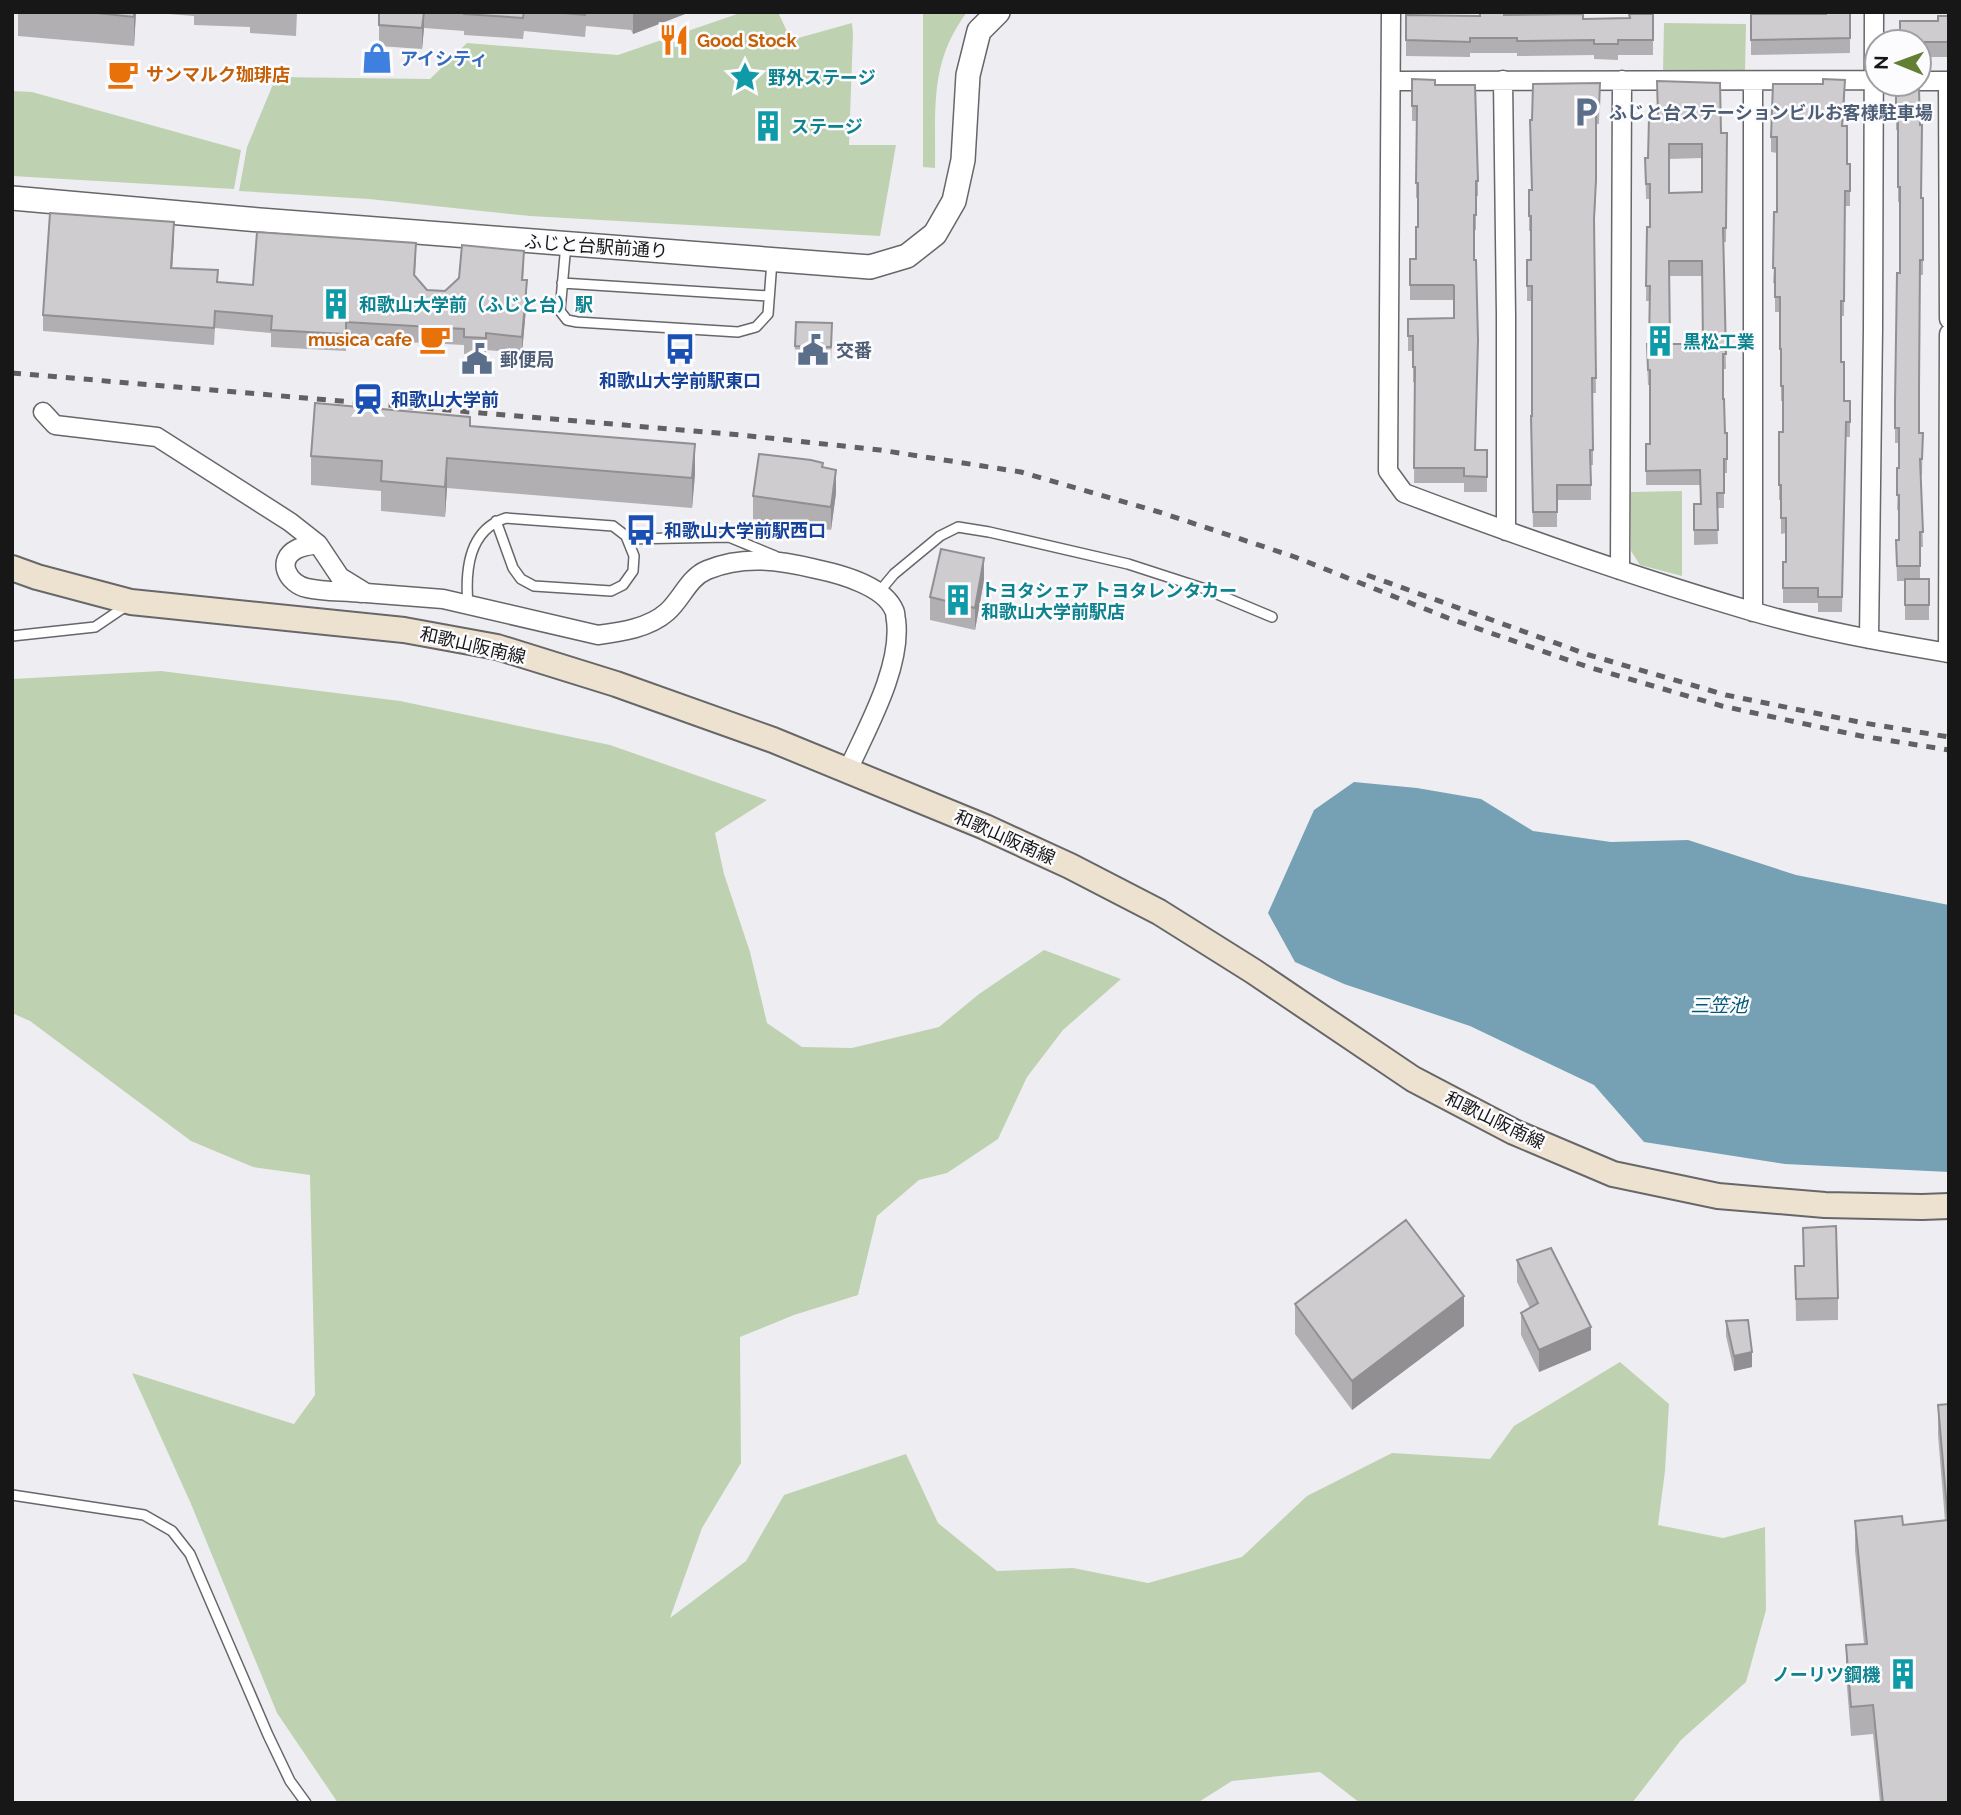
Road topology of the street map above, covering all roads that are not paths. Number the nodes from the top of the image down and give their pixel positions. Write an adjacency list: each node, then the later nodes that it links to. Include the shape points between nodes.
1 (998, 12): 12 (street, ふじと台駅前通り, via 979,31 968,75 963,160 954,201 935,234 907,256 870,267)
2 (1391, 12): 6 (street)
3 (1503, 80): 4 (street); 6 (street); 19 (street)
4 (1622, 80): 7 (street); 24 (street)
5 (1863, 80): 7 (street)
6 (1391, 81): 19 (street, via 1388,471 1404,493)
7 (1753, 81): 29 (street)
8 (1948, 81): 15 (street)
9 (1876, 98): 32 (street)
10 (12, 198): 11 (street, ふじと台駅前通り)
11 (566, 244): 12 (street, ふじと台駅前通り); 13 (lane)
12 (772, 259): 14 (lane)
13 (562, 284): 14 (lane); 14 (lane, via 560,311 566,320 738,332 756,327 768,314)
14 (769, 296)
15 (1949, 319)
16 (1949, 334): 33 (street)
17 (43, 412): 21 (street, via 55,425 157,437)
18 (496, 521): 20 (lane, via 612,526); 20 (lane, via 513,568 534,586 611,591 623,585 633,571 634,556); 28 (lane, via 482,532 471,555 466,579)
19 (1506, 531): 24 (street)
20 (627, 539): 22 (lane, via 729,537)
21 (318, 544): 26 (street, via 340,577); 26 (street, via 289,555 286,573 290,580 306,588)
22 (789, 563): 25 (street, via 828,572); 28 (street, via 752,559 703,572 667,612 646,625 620,632 597,635)
23 (12, 568): 27 (main road, 和歌山阪南線)
24 (1620, 570): 29 (street)
25 (878, 592): 30 (lane, via 940,536 958,527 1128,564); 34 (street, via 894,610 898,635 889,677)
26 (366, 593): 28 (street)
27 (131, 602): 31 (lane, via 95,627); 34 (main road, 和歌山阪南線, via 404,630 497,647 616,684)
28 (468, 605)
29 (1753, 612): 32 (street)
30 (1272, 617)
31 (12, 636)
32 (1869, 639): 33 (street)
33 (1948, 653)
34 (848, 771): 35 (main road, 和歌山阪南線, via 985,827 1159,912 1413,1079 1514,1132 1613,1174 1718,1196 1825,1205)
35 (1949, 1206)
36 (12, 1495): 37 (lane, via 144,1515 172,1531 190,1554 268,1735)
37 (306, 1803)

